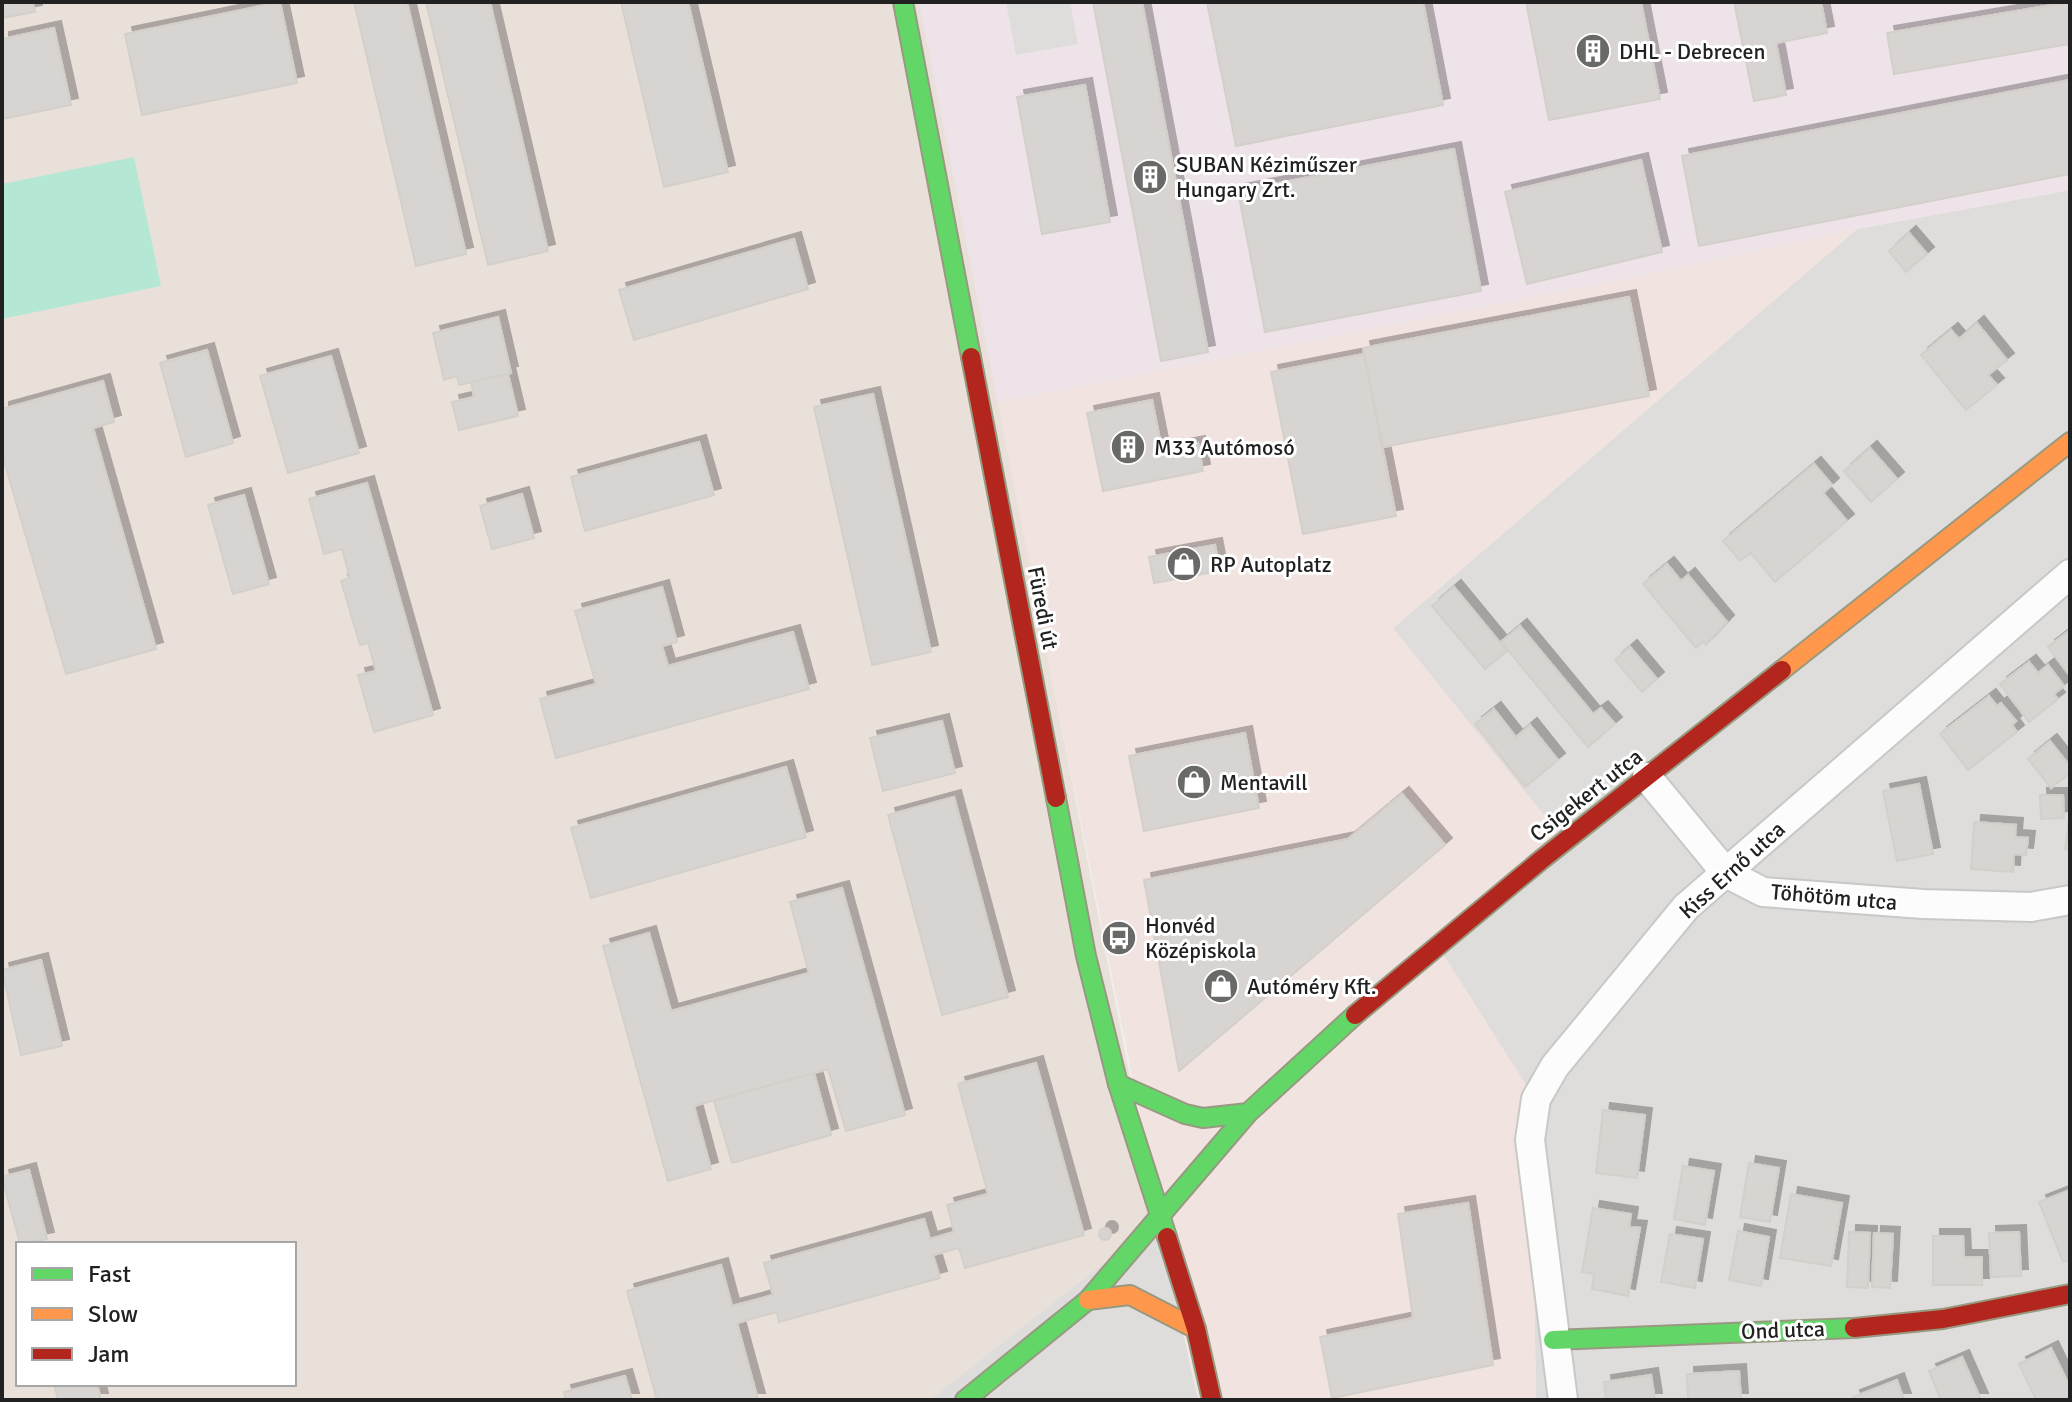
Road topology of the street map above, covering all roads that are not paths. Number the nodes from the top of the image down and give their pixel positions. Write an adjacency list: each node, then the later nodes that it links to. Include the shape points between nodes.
1 (903, 2): 7 (street, Füredi út, via 1086,956)
2 (2070, 442): 4 (street, Csigekert utca)
3 (2070, 574): 5 (street, Kiss Ernő utca)
4 (1647, 777): 5 (street, Töhötöm utca); 8 (street, Csigekert utca, via 1374,997)
5 (1726, 873): 6 (street, Töhötöm utca, via 1763,892 2031,907); 13 (street, Kiss Ernő utca, via 1686,907 1555,1066 1536,1099 1530,1140)
6 (2070, 900)
7 (1118, 1084): 8 (street, via 1185,1114 1203,1118); 9 (street, Füredi út)
8 (1248, 1113): 9 (street, Csigekert utca)
9 (1161, 1217): 11 (street, Csigekert utca); 12 (street, Füredi út)
10 (2070, 1294): 13 (street, Ond utca, via 1879,1326)
11 (1088, 1300): 12 (street, via 1130,1295); 14 (street, Csigekert utca)
12 (1196, 1329): 15 (street, Füredi út)
13 (1553, 1340): 16 (street)
14 (965, 1400)
15 (1212, 1400)
16 (1563, 1400)

